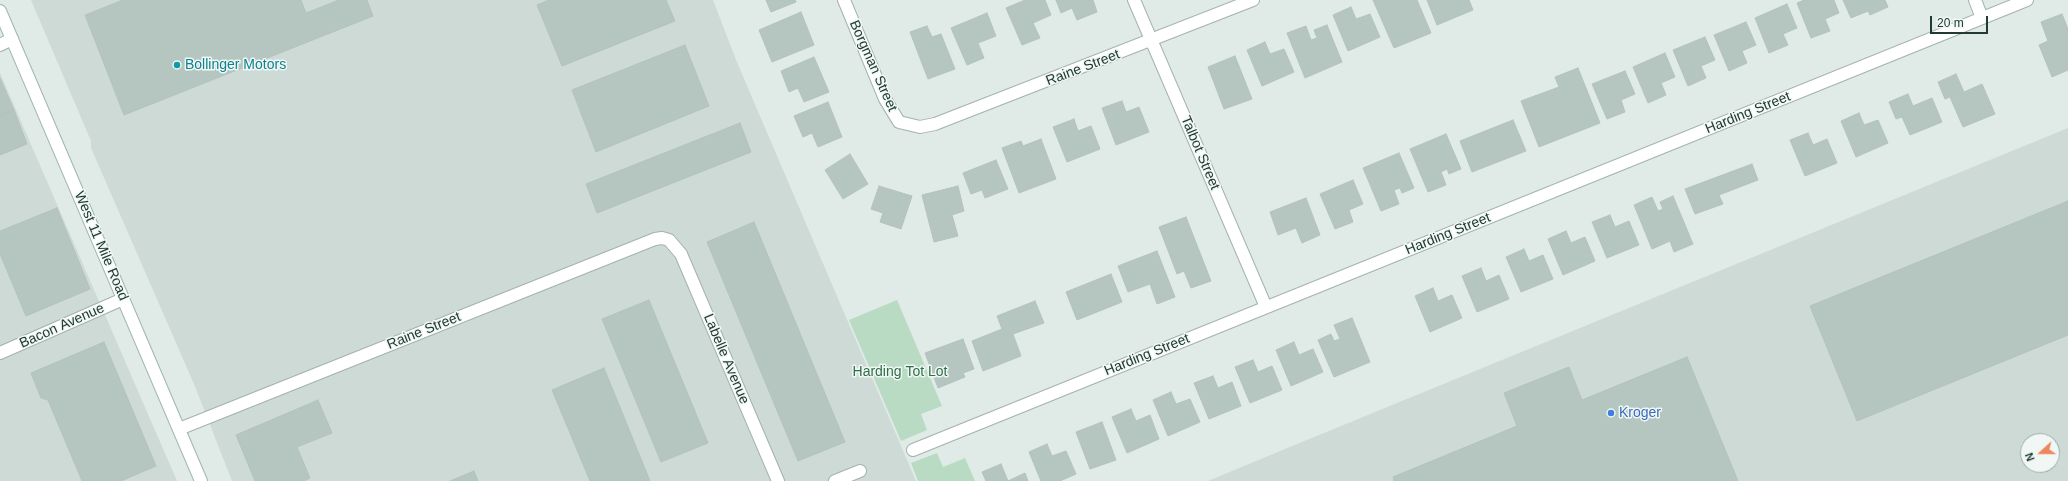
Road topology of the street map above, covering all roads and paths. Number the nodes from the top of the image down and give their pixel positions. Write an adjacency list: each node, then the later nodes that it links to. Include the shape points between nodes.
1 (844, 0): 11 (street, Borgman Street, via 885,99 899,122)
2 (1134, 0): 9 (street, Talbot Street)
3 (1253, 0): 9 (street, Raine Street)
4 (1975, 0): 7 (street)
5 (2027, 0): 7 (street, Harding Street)
6 (0, 12): 8 (street, West 11 Mile Road)
7 (1982, 18): 14 (street, Harding Street)
8 (12, 39): 10 (street); 13 (street, West 11 Mile Road)
9 (1152, 41): 11 (street, Raine Street, via 935,124 920,127); 14 (street, Talbot Street)
10 (0, 45)
11 (910, 124)
12 (669, 240): 16 (street, Raine Street, via 655,239); 20 (street, Labelle Avenue, via 681,254)
13 (123, 299): 15 (street, Bacon Avenue); 16 (street, West 11 Mile Road)
14 (1266, 307): 17 (street, Harding Street)
15 (0, 353)
16 (179, 429): 19 (street, West 11 Mile Road)
17 (913, 450)
18 (860, 471): 21 (street)
19 (201, 481)
20 (778, 481)
21 (835, 481)

